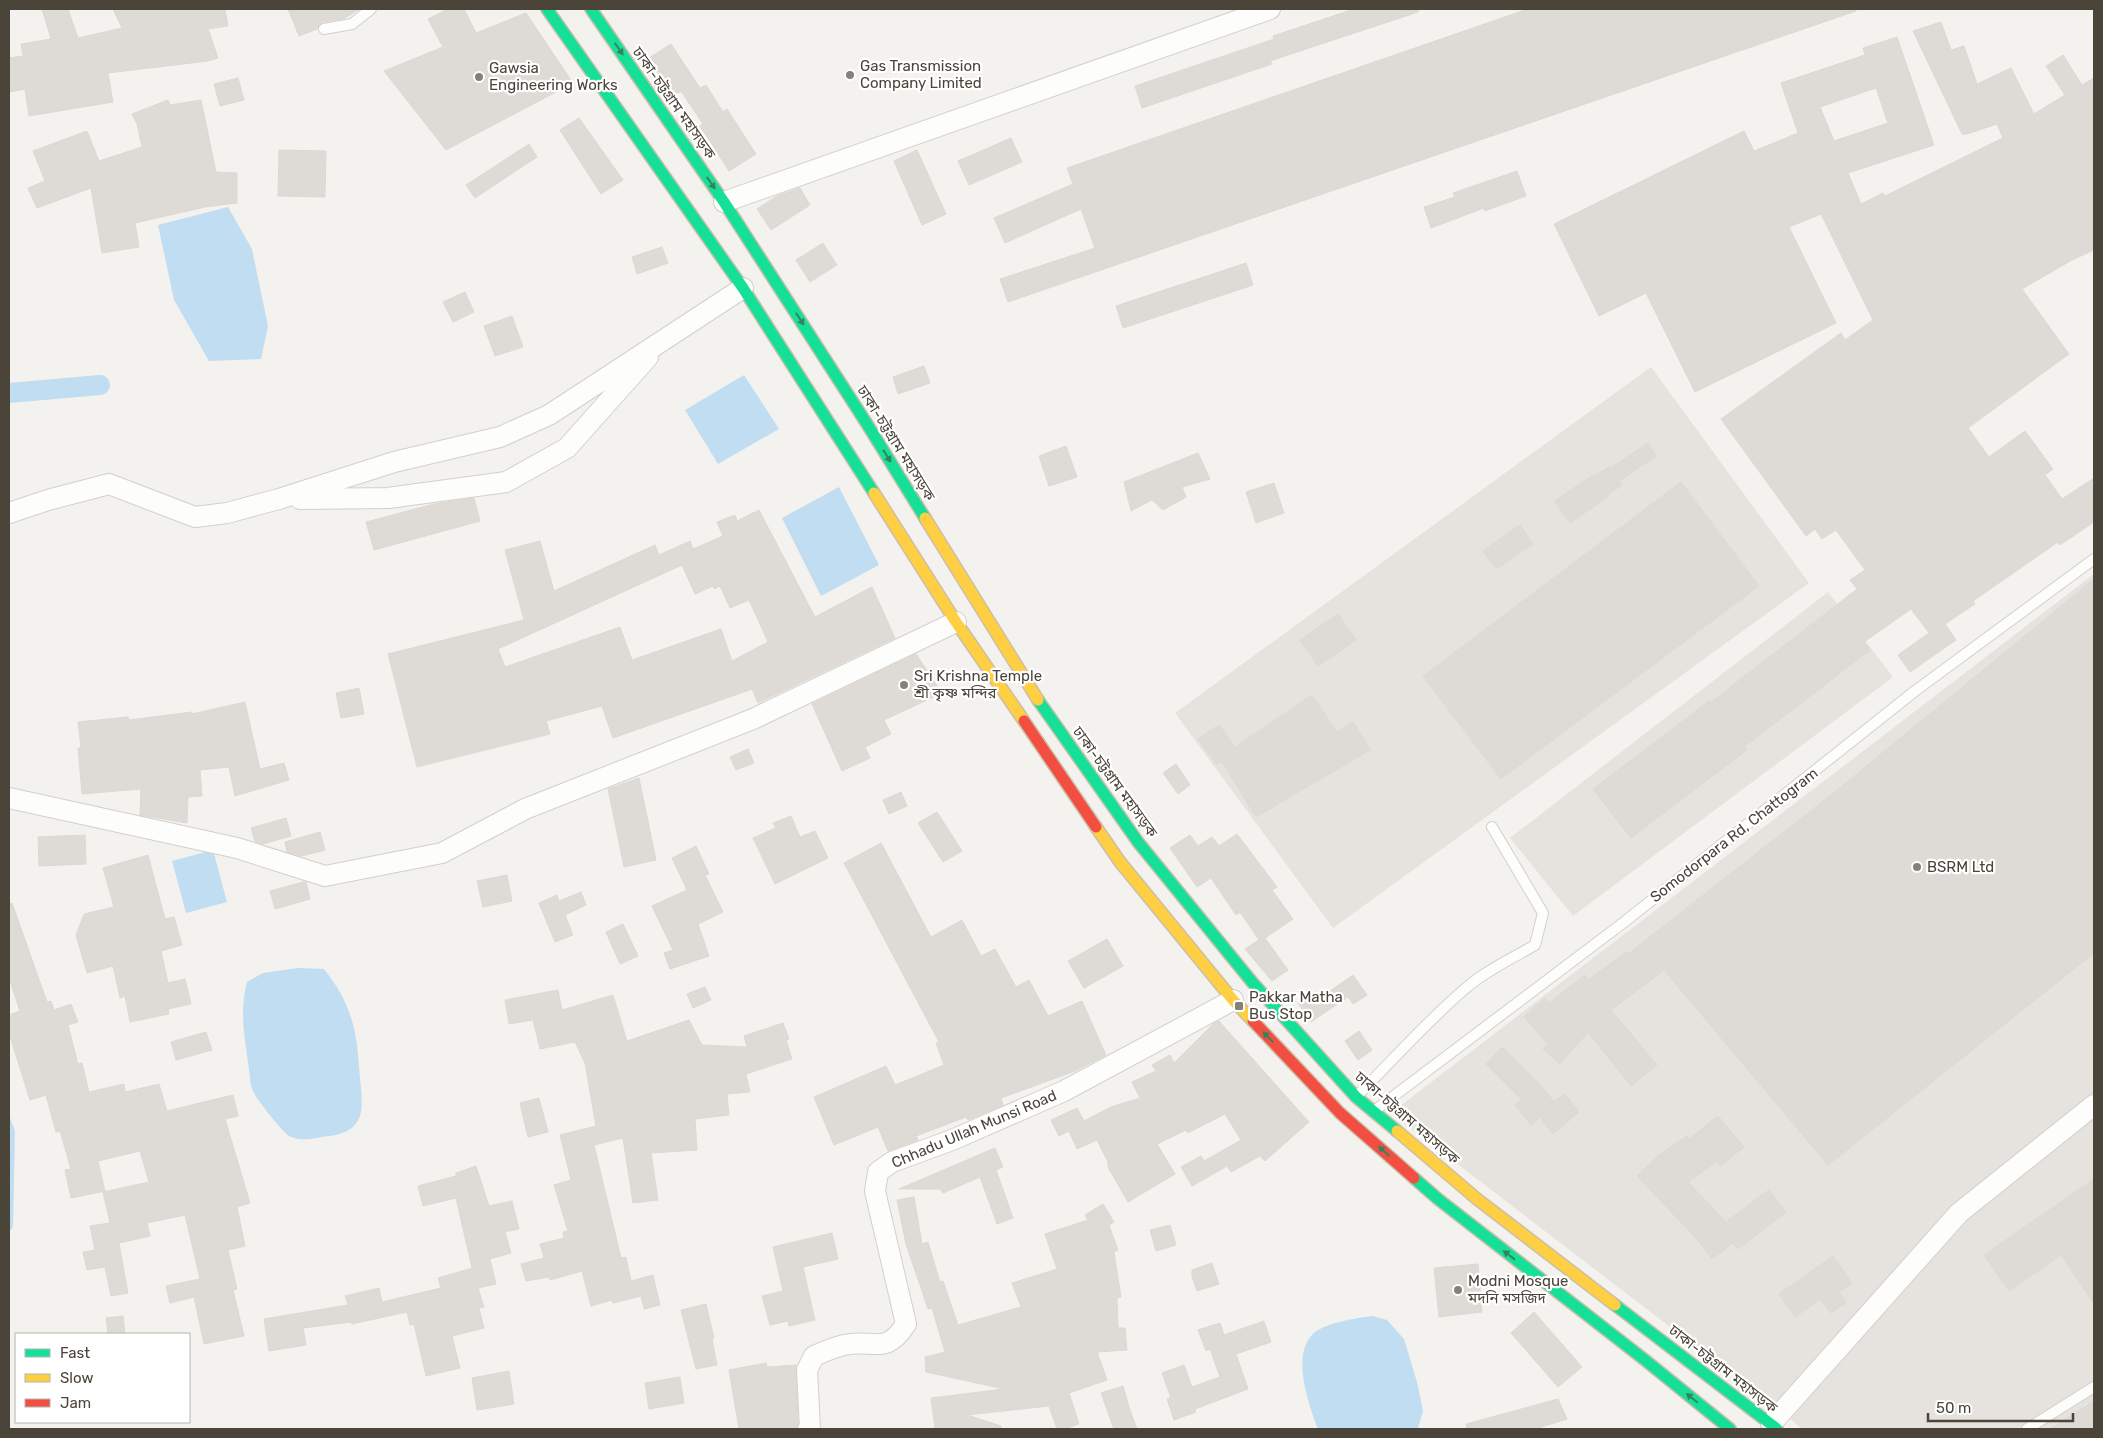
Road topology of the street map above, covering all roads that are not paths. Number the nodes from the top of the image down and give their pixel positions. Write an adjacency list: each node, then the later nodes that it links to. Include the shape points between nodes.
1 (371, 9): 5 (lane, via 352,24)
2 (547, 9): 7 (highway)
3 (591, 9): 6 (highway, ঢাকা-চট্টগ্রাম মহাসড়ক, one-way to 6)
4 (1270, 9): 6 (street)
5 (324, 29)
6 (724, 202): 16 (highway, ঢাকা-চট্টগ্রাম মহাসড়ক, one-way to 16, via 867,424 1033,693 1138,842 1252,982)
7 (743, 288): 8 (street); 12 (highway)
8 (662, 340): 9 (street, via 549,415 500,438 394,462); 9 (street, via 567,448 506,482 388,498)
9 (279, 499): 10 (street, via 227,513 195,517 109,484)
10 (9, 513)
11 (2094, 559): 18 (lane, Somodorpara Rd, Chattogram, via 1915,691 1630,917)
12 (956, 622): 13 (street, via 754,719 525,809 442,853 325,876 236,848); 15 (highway, via 1120,862)
13 (9, 798)
14 (1492, 827): 16 (lane, via 1543,913 1535,945 1468,986 1429,1021)
15 (1233, 1000): 21 (street, Chhadu Ullah Munsi Road, via 1064,1091 952,1140 892,1162 878,1172 876,1191 906,1324 898,1337 885,1344 845,1344 814,1356 807,1370); 22 (highway, one-way to 15, via 1438,1199 1340,1113)
16 (1356, 1097): 18 (highway, ঢাকা-চট্টগ্রাম মহাসড়ক)
17 (2094, 1105): 20 (street, via 1959,1213)
18 (1373, 1111): 20 (highway, ঢাকা-চট্টগ্রাম মহাসড়ক, via 1477,1199)
19 (2094, 1387): 23 (lane)
20 (1774, 1427)
21 (808, 1429)
22 (1730, 1429)
23 (2027, 1429)

